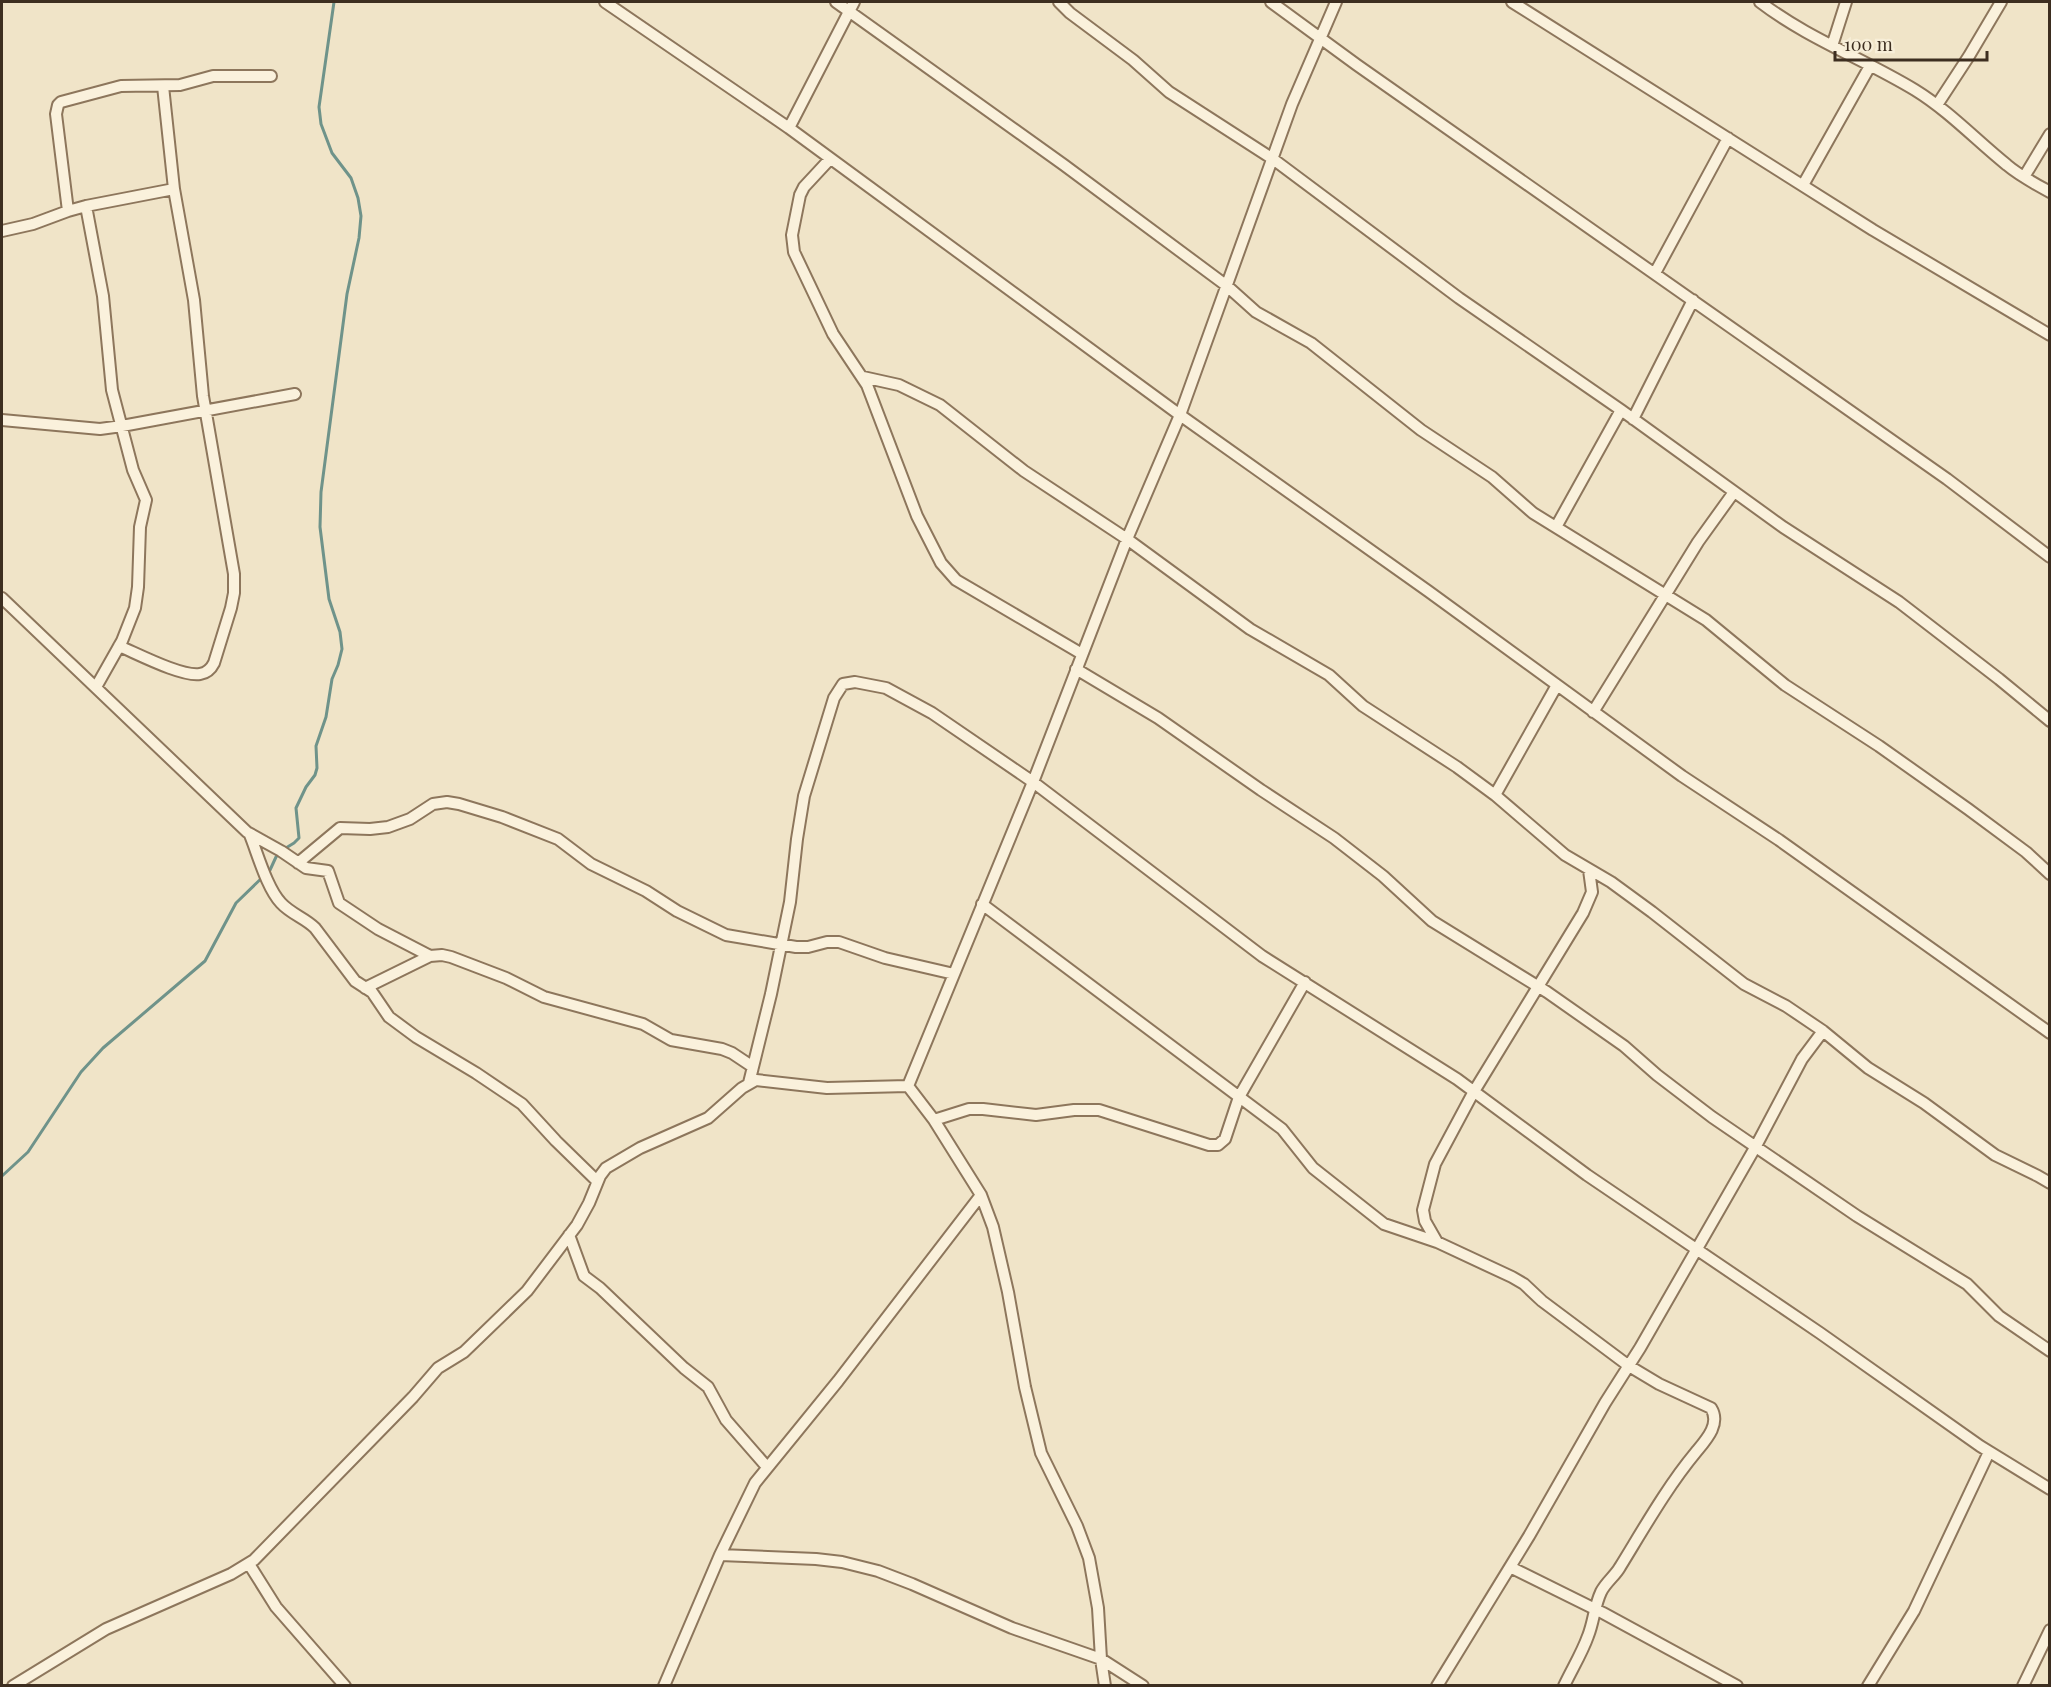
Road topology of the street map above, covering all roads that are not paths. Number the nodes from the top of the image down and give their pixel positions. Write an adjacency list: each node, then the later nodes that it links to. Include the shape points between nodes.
1 (605, 2): 17 (street)
2 (837, 2): 10 (street)
3 (1059, 2): 21 (street, via 1169,92)
4 (1271, 2): 11 (street)
5 (1336, 2): 11 (street)
6 (1512, 2): 19 (street)
7 (1760, 2): 12 (street)
8 (1846, 2): 12 (street)
9 (2001, 2): 16 (street)
10 (852, 6): 17 (street); 30 (street)
11 (1320, 39): 21 (street); 29 (street)
12 (1832, 45): 13 (street)
13 (1870, 66): 16 (street); 23 (street)
14 (271, 76): 15 (street, via 213,76)
15 (163, 86): 24 (street); 27 (street, via 114,88 58,105 58,141)
16 (1937, 105): 22 (street)
17 (789, 128): 20 (street)
18 (2049, 134): 22 (street)
19 (1728, 138): 23 (street); 29 (street)
20 (830, 159): 33 (street, via 801,191 792,244 833,334); 37 (street)
21 (1273, 159): 30 (street); 36 (street, via 1459,298)
22 (2024, 177): 25 (street)
23 (1803, 185): 32 (street)
24 (174, 189): 26 (street); 35 (street, via 194,300)
25 (2049, 192)
26 (86, 206): 27 (street); 40 (street, via 103,296 112,390)
27 (68, 211): 28 (street)
28 (2, 231)
29 (1654, 273): 31 (street)
30 (1227, 286): 37 (street); 42 (street, via 1256,312 1311,343 1421,430 1492,477)
31 (1693, 300): 38 (street); 44 (street, via 1947,479)
32 (2049, 335)
33 (863, 377): 43 (street, via 898,385 933,401 1024,471); 48 (street, via 910,501 945,568 956,580)
34 (295, 394): 35 (street)
35 (206, 410): 40 (street); 47 (street, via 235,583 214,663 206,673 190,674)
36 (1621, 410): 38 (street); 42 (street)
37 (1180, 415): 43 (street); 50 (street)
38 (1633, 419): 41 (street)
39 (2, 420): 40 (street, via 100,429)
40 (122, 426): 47 (street, via 146,506 140,527 135,608)
41 (1734, 492): 45 (street); 53 (street, via 1899,602)
42 (1556, 527): 45 (street)
43 (1127, 539): 48 (street); 55 (street, via 1250,629 1329,675 1363,706)
44 (2049, 557)
45 (1666, 596): 52 (street); 59 (street, via 1724,633 1801,696 1983,820)
46 (2, 598): 51 (street)
47 (119, 646): 51 (street)
48 (1082, 654): 49 (street)
49 (1076, 669): 54 (street); 66 (street, via 1158,718 1334,838 1432,921)
50 (1557, 685): 52 (street); 55 (street)
51 (96, 687): 56 (street)
52 (1593, 712): 68 (street)
53 (2049, 721)
54 (1033, 782): 60 (street); 61 (street, via 932,713 886,688 855,681 843,684 834,698 804,796); 64 (street, via 1244,943)
55 (1495, 795): 58 (street, via 1564,855)
56 (250, 835): 57 (street); 65 (street, via 275,896 287,909 308,920 355,981)
57 (298, 862): 61 (street, via 340,828 388,827 433,804 459,804 558,839 591,864 726,935); 62 (street, via 306,868 328,871 339,903)
58 (1589, 870): 66 (street, via 1592,887 1587,905); 67 (street, via 1652,912 1744,984 1786,1005)
59 (2049, 874)
60 (982, 904): 63 (street); 73 (street)
61 (781, 945): 63 (street, via 808,947 839,942 885,958); 69 (street)
62 (430, 956): 65 (street); 69 (street, via 452,957 544,997 643,1024 671,1040 722,1049)
63 (954, 974): 71 (street)
64 (1305, 982): 72 (street, via 1417,1052); 73 (street)
65 (365, 988): 76 (street, via 392,1020 522,1104)
66 (1539, 988): 72 (street); 75 (street, via 1624,1046 1712,1117)
67 (1822, 1031): 75 (street); 77 (street, via 1995,1155)
68 (2049, 1034)
69 (753, 1067): 70 (street)
70 (749, 1083): 71 (street, via 767,1080 826,1088); 76 (street, via 715,1114 626,1155 606,1168)
71 (908, 1086): 74 (street)
72 (1473, 1093): 80 (street, via 1435,1164 1424,1203 1423,1216); 81 (street)
73 (1239, 1097): 74 (street, via 1225,1139 1214,1146 1099,1110 1035,1115 969,1109); 80 (street, via 1282,1130 1313,1168 1384,1224)
74 (934, 1120): 78 (street)
75 (1756, 1146): 81 (street); 82 (street, via 1866,1222 1967,1284 1999,1316)
76 (597, 1181): 79 (street, via 589,1203)
77 (2049, 1183)
78 (981, 1195): 85 (street); 92 (street, via 993,1227 1041,1453 1089,1558 1098,1608)
79 (569, 1235): 85 (street, via 584,1276 708,1387 726,1420); 88 (street, via 527,1291 464,1352 438,1368)
80 (1437, 1242): 83 (street, via 1524,1284)
81 (1697, 1248): 83 (street); 84 (street)
82 (2049, 1351)
83 (1629, 1366): 89 (street); 90 (street, via 1706,1404 1715,1419 1708,1437 1674,1480 1620,1568 1606,1583)
84 (1989, 1452): 86 (street); 102 (street, via 1914,1611)
85 (767, 1467): 87 (street, via 744,1503)
86 (2049, 1489)
87 (720, 1555): 92 (street, via 816,1559 878,1571 1011,1628); 96 (street)
88 (249, 1564): 94 (street, via 106,1629); 95 (street, via 276,1607)
89 (1510, 1567): 90 (street); 99 (street)
90 (1594, 1608): 93 (street); 100 (street, via 1587,1640)
91 (2049, 1630): 103 (street)
92 (1101, 1659): 97 (street); 98 (street)
93 (1715, 1681): 101 (street)
94 (14, 1686)
95 (345, 1686)
96 (664, 1686)
97 (1105, 1686)
98 (1143, 1686)
99 (1437, 1686)
100 (1564, 1686)
101 (1737, 1686)
102 (1868, 1686)
103 (2023, 1686)

